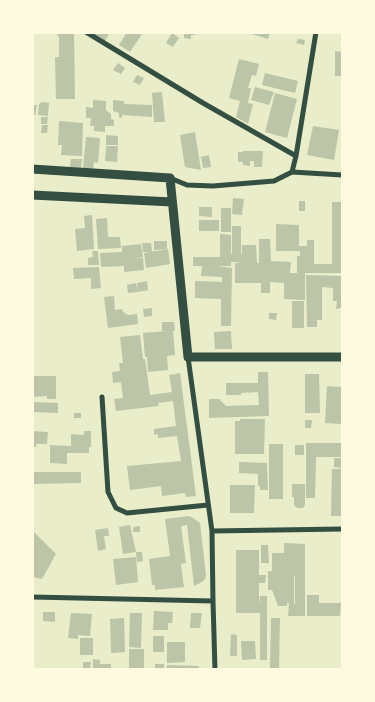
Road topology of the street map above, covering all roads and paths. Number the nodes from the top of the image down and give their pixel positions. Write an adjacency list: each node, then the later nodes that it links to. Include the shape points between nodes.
1 (86, 32): 3 (street)
2 (316, 32): 3 (street)
3 (296, 156): 5 (street)
4 (32, 169): 7 (street)
5 (292, 172): 6 (street); 7 (street, via 274,181 214,186 187,185)
6 (342, 175)
7 (170, 178): 9 (street)
8 (32, 194): 9 (street)
9 (172, 202): 11 (street)
10 (342, 357): 11 (street)
11 (188, 358): 13 (street)
12 (102, 397): 13 (street, via 108,492 116,508 127,513)
13 (208, 505): 15 (street)
14 (342, 529): 15 (street)
15 (212, 531): 17 (street)
16 (32, 596): 17 (street)
17 (213, 601): 18 (street)
18 (215, 670)

